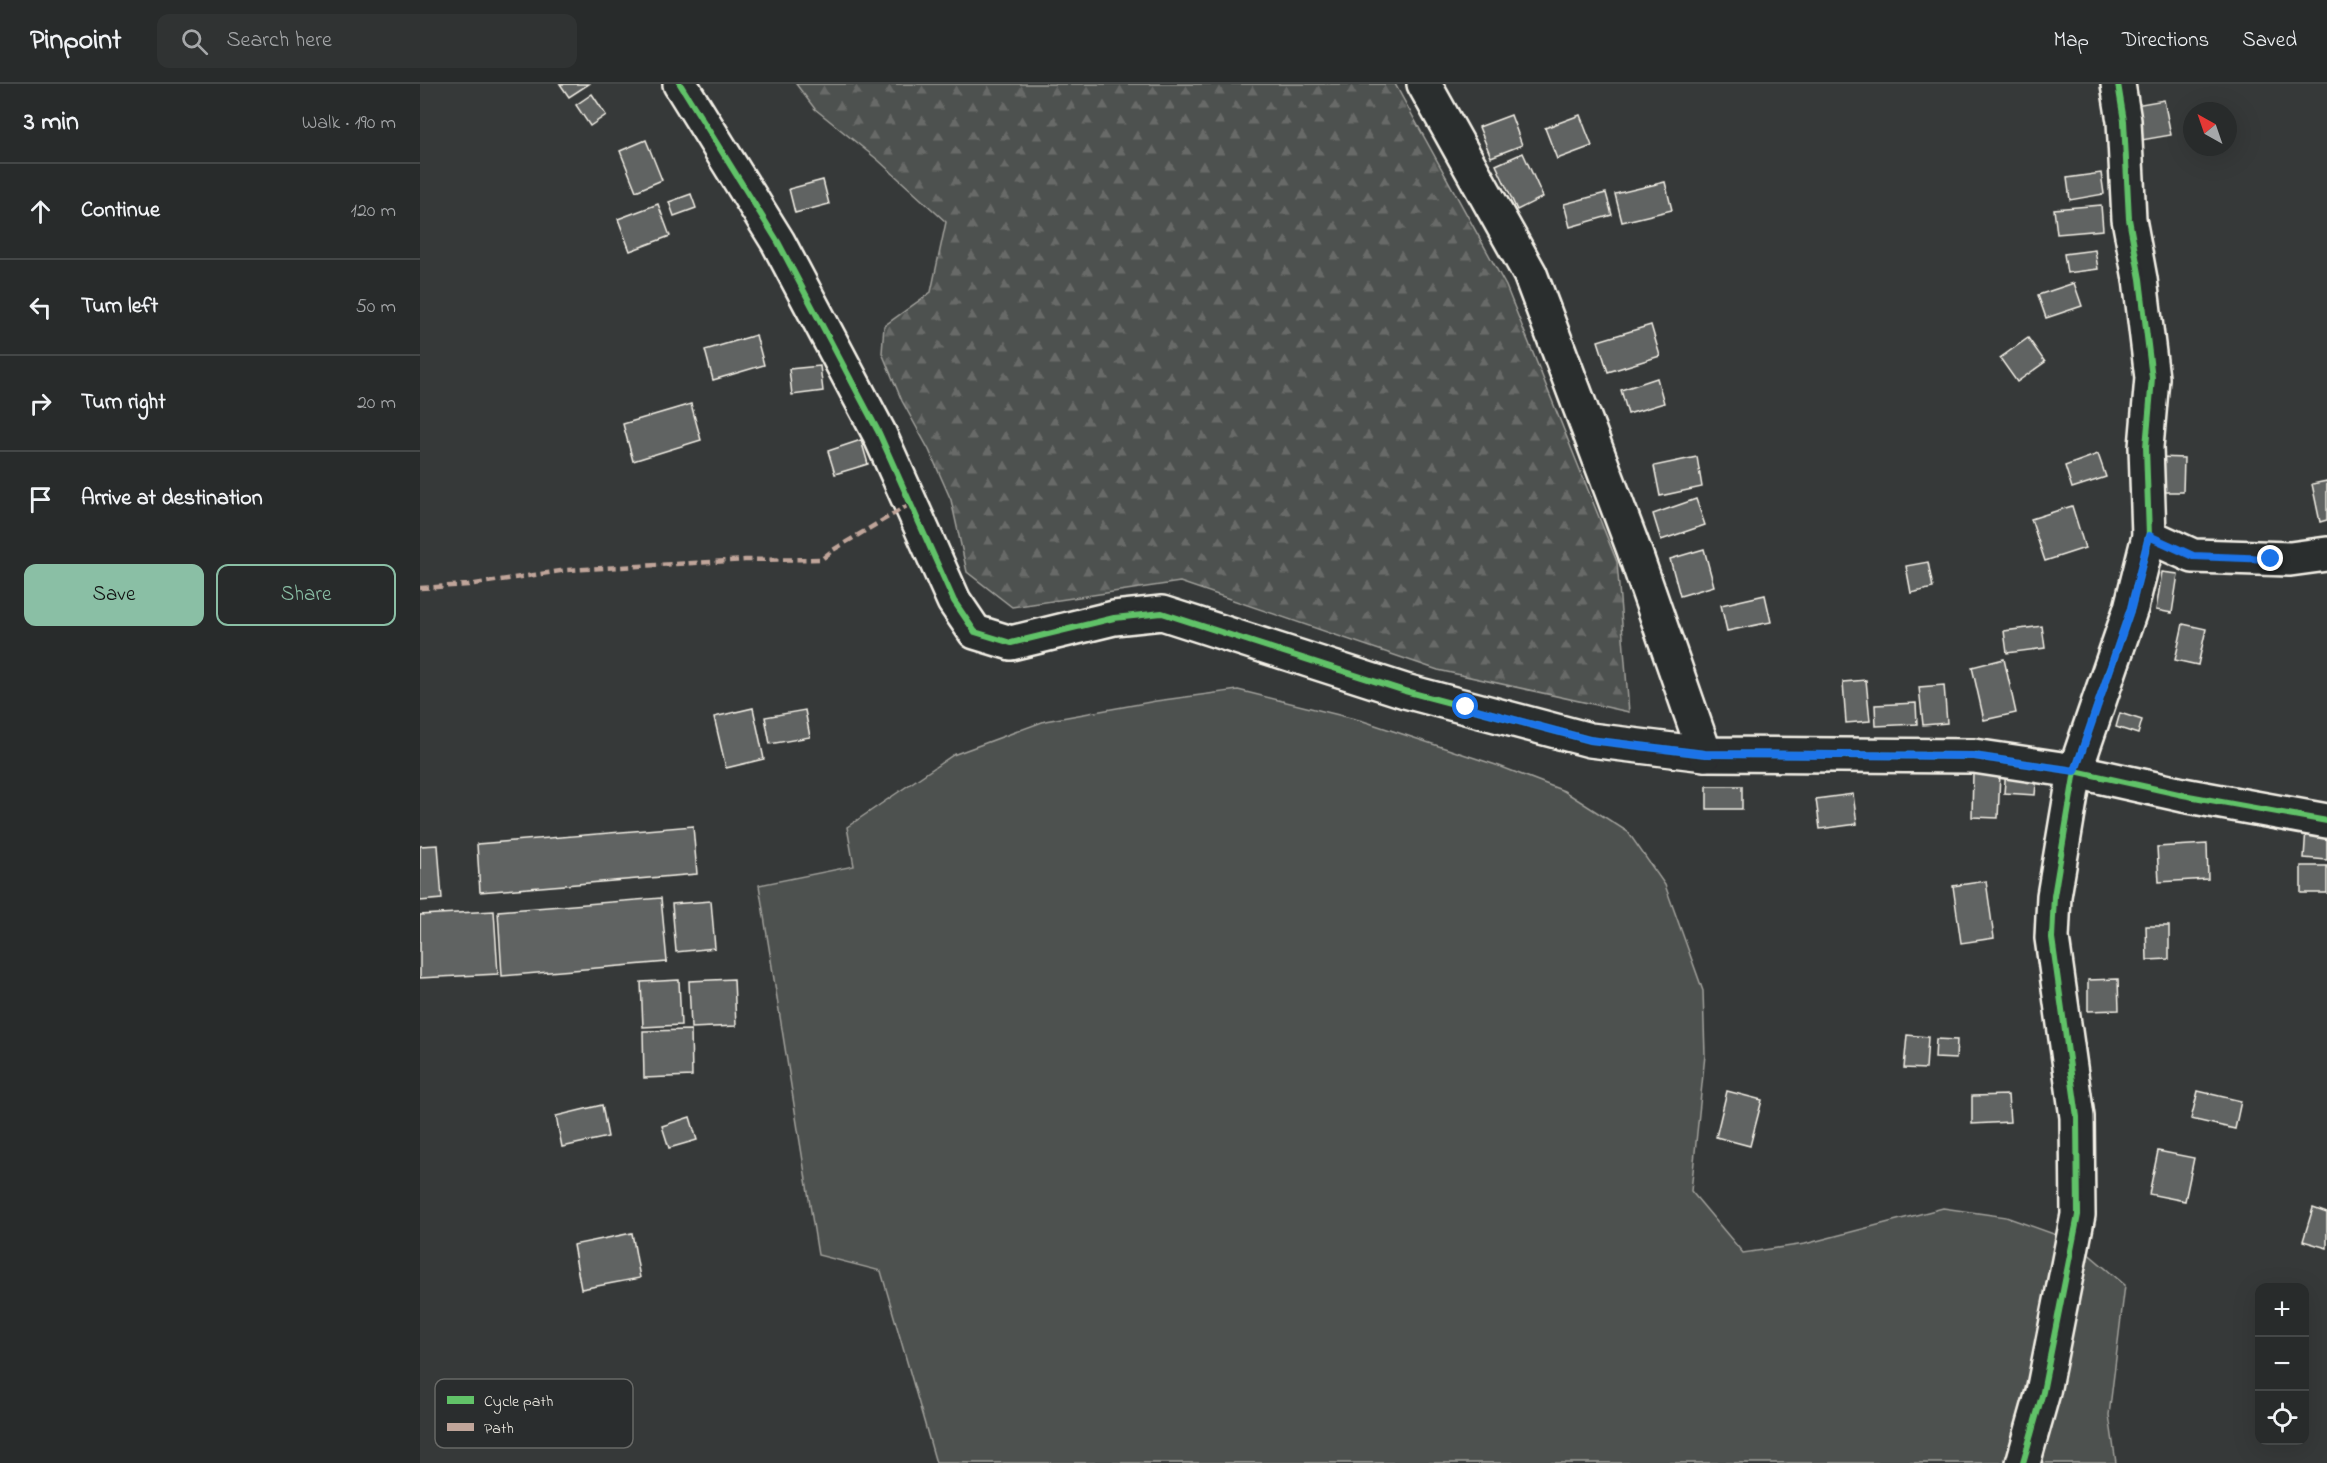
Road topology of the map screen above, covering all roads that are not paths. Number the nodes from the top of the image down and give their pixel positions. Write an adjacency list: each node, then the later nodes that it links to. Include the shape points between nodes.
1 (680, 84): 6 (street, via 778,242 879,433 954,601 975,632 1011,643 1114,618 1161,613 1405,691 1590,740)
2 (1424, 84): 6 (street, via 1530,274 1634,550)
3 (2118, 84): 4 (street, via 2129,219 2152,378 2146,447)
4 (2149, 536): 5 (street, via 2193,556 2290,559); 7 (street, via 2131,608)
5 (2327, 555)
6 (1705, 754): 7 (street, via 1974,756)
7 (2075, 771): 8 (street); 9 (street, via 2054,896 2052,938 2077,1117 2078,1215 2043,1392)
8 (2327, 821)
9 (2023, 1463)

